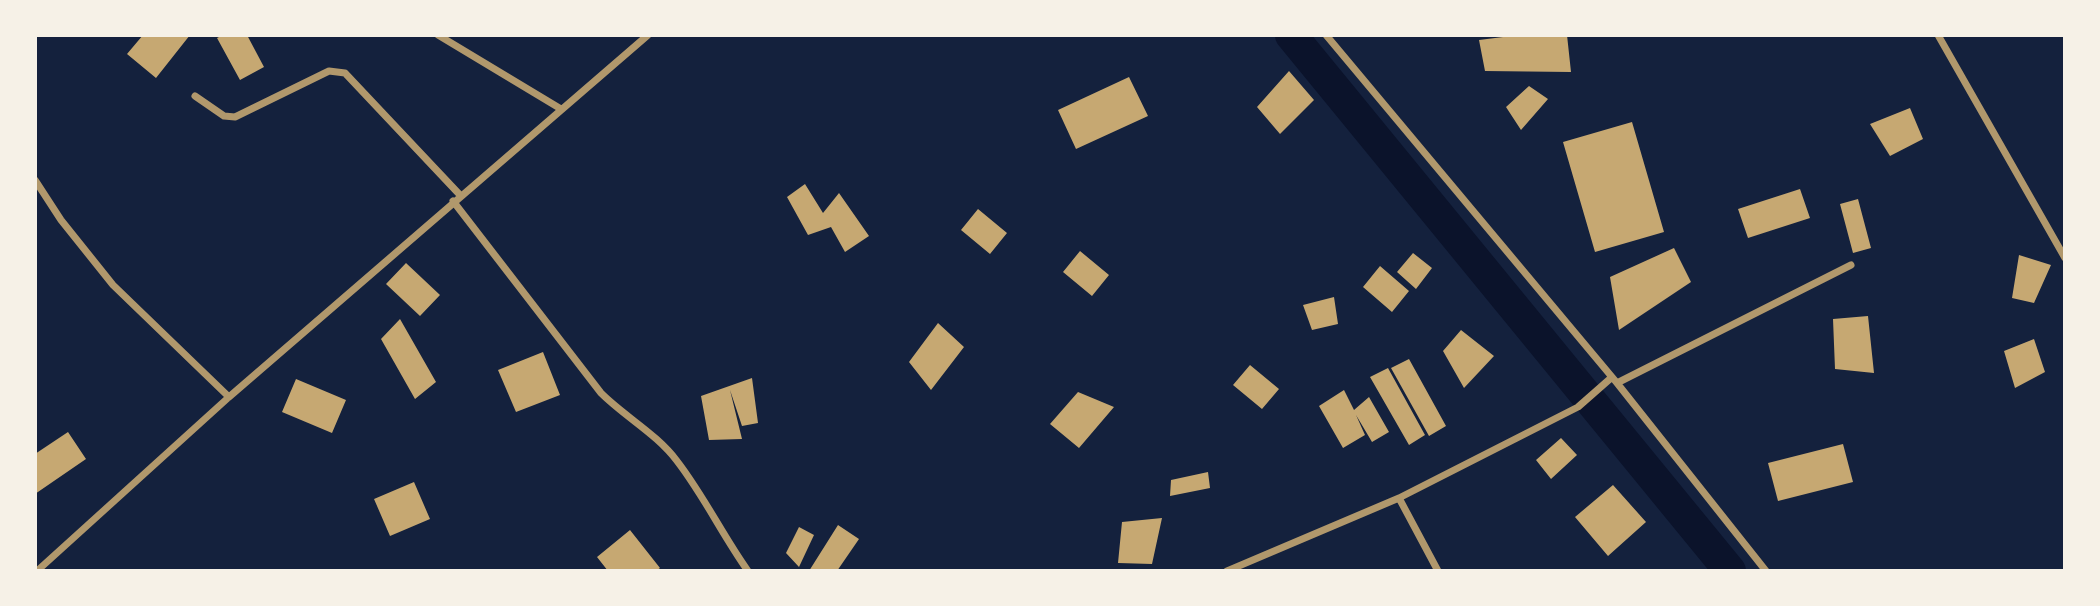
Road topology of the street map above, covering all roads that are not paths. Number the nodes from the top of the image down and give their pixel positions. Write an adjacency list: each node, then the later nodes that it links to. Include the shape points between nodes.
1 (438, 35): 6 (street)
2 (649, 35): 6 (street)
3 (1326, 35): 12 (street)
4 (1938, 35): 10 (street)
5 (195, 96): 8 (street, via 224,116 235,117 328,71 345,73)
6 (561, 109): 8 (street)
7 (35, 180): 13 (street, via 113,285)
8 (460, 195): 9 (street)
9 (453, 201): 13 (street); 16 (street, via 601,393 677,460)
10 (2065, 258)
11 (1851, 265): 12 (street)
12 (1614, 381): 14 (street, via 1578,407); 19 (street)
13 (229, 397): 15 (street)
14 (1399, 498): 17 (street); 18 (street)
15 (37, 571)
16 (748, 571)
17 (1227, 571)
18 (1437, 571)
19 (1766, 571)

